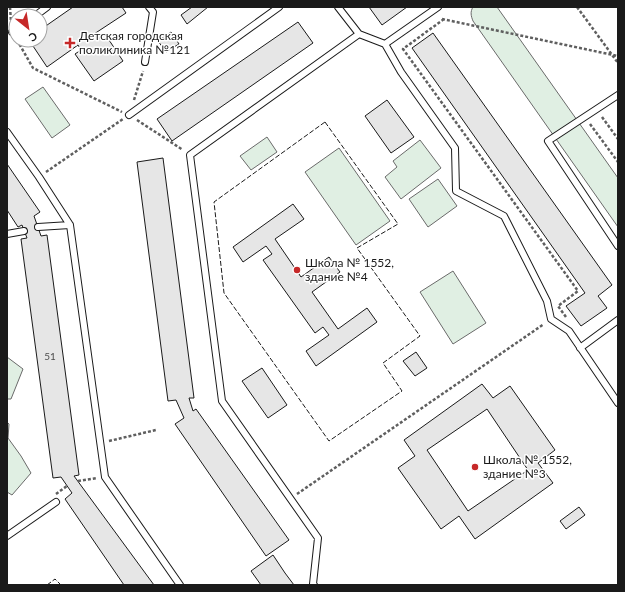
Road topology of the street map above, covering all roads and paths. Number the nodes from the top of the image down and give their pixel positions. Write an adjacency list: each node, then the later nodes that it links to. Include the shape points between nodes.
1 (150, 7): 13 (lane, via 153,12)
2 (279, 7): 17 (lane)
3 (338, 7): 8 (lane)
4 (438, 7): 6 (lane)
5 (577, 7): 11 (path)
6 (425, 16): 7 (path); 9 (lane)
7 (444, 19): 11 (path); 29 (path, via 403,49 578,291 558,306)
8 (359, 34): 9 (lane); 21 (lane)
9 (385, 44): 30 (lane, via 401,72 455,148 456,191 504,216 547,301)
10 (22, 48): 17 (path, via 33,68)
11 (612, 55): 12 (path); 14 (path)
12 (618, 56)
13 (145, 62): 17 (path)
14 (618, 63)
15 (618, 95): 16 (lane)
16 (597, 109): 18 (lane); 20 (path)
17 (129, 115): 21 (path); 23 (path)
18 (585, 117): 22 (path); 28 (lane, via 548,141)
19 (7, 132): 23 (lane)
20 (618, 139)
21 (190, 155): 38 (lane, via 222,401)
22 (618, 162)
23 (39, 177): 24 (lane)
24 (70, 225): 25 (lane); 35 (lane)
25 (38, 227)
26 (24, 231): 27 (lane)
27 (7, 234)
28 (618, 246)
29 (568, 318)
30 (550, 319): 32 (lane, via 569,331); 38 (path)
31 (618, 320): 32 (lane)
32 (580, 348): 33 (lane)
33 (618, 403)
34 (156, 430): 35 (path)
35 (101, 443): 36 (lane)
36 (105, 476): 37 (path); 41 (lane)
37 (78, 482)
38 (291, 498): 42 (lane, via 318,538)
39 (56, 502): 40 (lane)
40 (7, 536)
41 (180, 585)
42 (314, 585)

